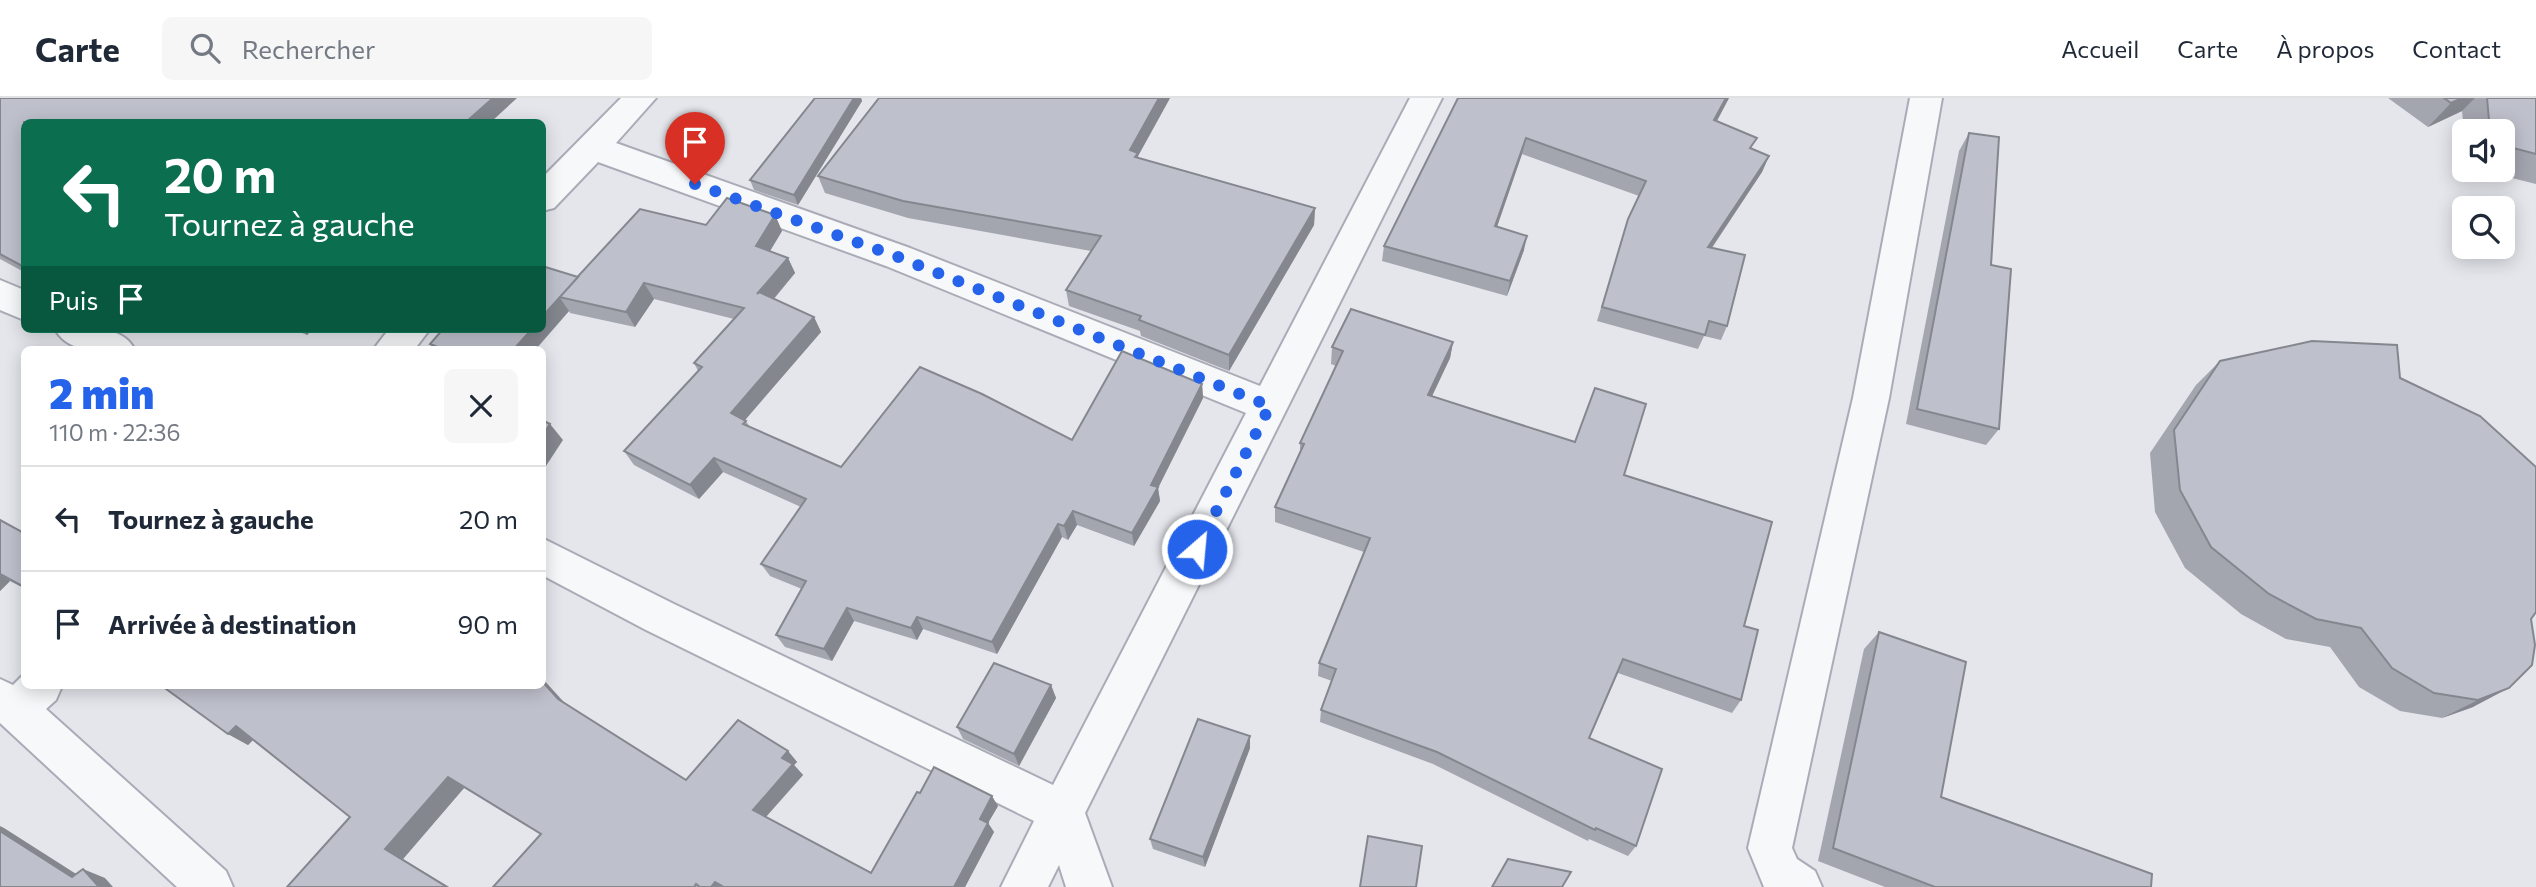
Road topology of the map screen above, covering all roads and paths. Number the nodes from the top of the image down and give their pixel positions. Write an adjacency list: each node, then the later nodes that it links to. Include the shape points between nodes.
1 (640, 98): 4 (street)
2 (1426, 98): 12 (street)
3 (1926, 98): 19 (street, via 1871,398 1770,848 1781,875)
4 (594, 148): 5 (street); 12 (street, via 898,257)
5 (546, 195)
6 (0, 294): 7 (street)
7 (21, 304)
8 (81, 333): 10 (street)
9 (408, 333): 11 (street)
10 (109, 346)
11 (395, 346)
12 (1270, 406): 15 (street)
13 (546, 557): 15 (street)
14 (19, 698): 16 (street)
15 (1063, 812): 17 (street); 18 (street)
16 (210, 887)
17 (1024, 887)
18 (1089, 887)
19 (1799, 887)

